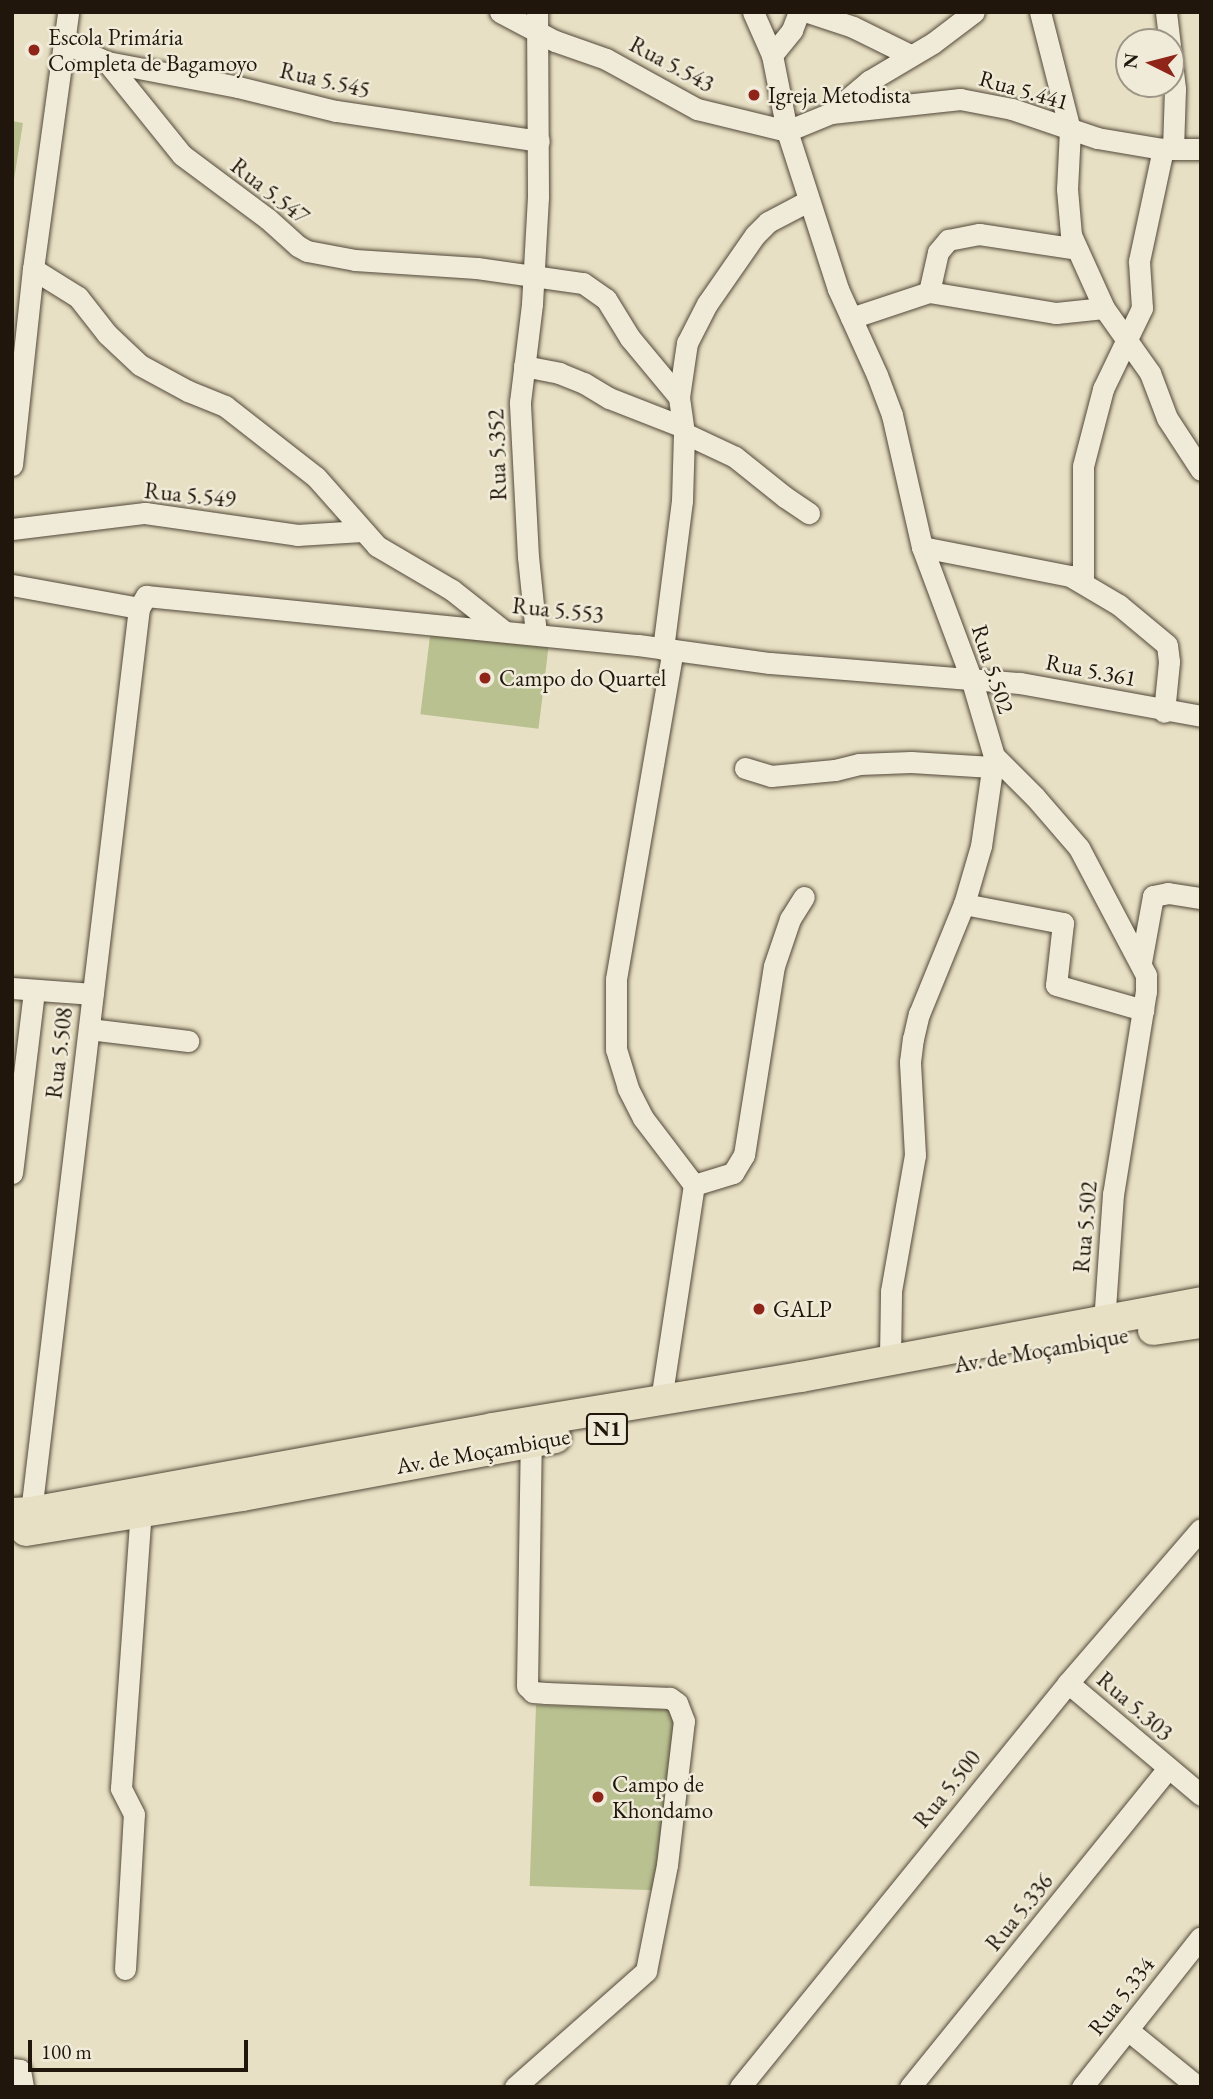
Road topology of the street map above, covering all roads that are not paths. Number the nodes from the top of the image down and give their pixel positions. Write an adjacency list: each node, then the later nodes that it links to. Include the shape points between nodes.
1 (68, 12): 10 (street)
2 (500, 12): 9 (street, Rua 5.543)
3 (753, 12): 11 (street, Rua 5.502)
4 (799, 12): 11 (street, via 792,30)
5 (808, 12): 12 (street, via 853,27)
6 (974, 12): 12 (street)
7 (1040, 12): 15 (street)
8 (1166, 12): 18 (street, via 1175,89)
9 (537, 22): 16 (street, Rua 5.543, via 696,109); 17 (street, Rua 5.352)
10 (64, 43): 13 (street, Rua 5.545); 23 (street)
11 (772, 55): 16 (street, Rua 5.502)
12 (910, 55): 14 (street)
13 (107, 62): 17 (street, Rua 5.545, via 371,118); 22 (street, Rua 5.547, via 182,155 307,251 355,260)
14 (831, 113): 15 (street, Rua 5.441, via 960,99 1012,109); 16 (street)
15 (1070, 130): 18 (street, Rua 5.441); 21 (street, via 1068,220)
16 (787, 131): 20 (street, Rua 5.502)
17 (538, 141): 22 (street, Rua 5.352)
18 (1168, 149): 19 (street, Rua 5.441); 27 (street, via 1139,261 1142,308)
19 (1201, 149)
20 (808, 201): 26 (street, Rua 5.502); 29 (street, via 768,222 712,295 687,343)
21 (1077, 249): 24 (street, via 979,234 948,240 937,252); 25 (street)
22 (534, 267): 28 (street, Rua 5.352); 29 (street, Rua 5.547, via 583,283 606,299 630,338)
23 (33, 269): 31 (street); 35 (street, via 78,297 107,334 141,365 225,406 300,464 332,493)
24 (929, 292): 25 (street, via 1056,313); 26 (street)
25 (1104, 309): 27 (street)
26 (851, 318): 36 (street, Rua 5.502, via 892,415)
27 (1128, 343): 32 (street, via 1155,380 1167,418); 37 (street, via 1103,389 1083,466)
28 (524, 366): 30 (street, via 584,383); 41 (street, Rua 5.352, via 520,401 524,494)
29 (679, 397): 30 (street)
30 (683, 430): 33 (street, via 735,457); 42 (street, via 682,501)
31 (12, 465)
32 (1201, 470)
33 (809, 513)
34 (12, 529): 35 (street, Rua 5.549, via 145,513 297,535)
35 (362, 531): 40 (street, via 390,555 452,590)
36 (922, 547): 37 (street); 43 (street, Rua 5.502)
37 (1083, 582): 44 (street, via 1167,645)
38 (12, 585): 39 (street, Rua 5.553)
39 (141, 604): 40 (street, Rua 5.553, via 152,594); 54 (street, Rua 5.508)
40 (504, 631): 41 (street, Rua 5.553)
41 (536, 634): 42 (street, Rua 5.553)
42 (668, 650): 43 (street, Rua 5.553); 59 (street, via 616,979 616,1049 643,1118)
43 (971, 678): 44 (street, Rua 5.361, via 1020,683); 46 (street, Rua 5.502)
44 (1164, 712): 45 (street, Rua 5.361)
45 (1201, 716)
46 (993, 761): 47 (street, via 859,764 771,776); 50 (street, via 981,846); 51 (street, Rua 5.502, via 1035,797 1079,848)
47 (745, 768)
48 (804, 897): 59 (street, via 790,919 774,966 752,1114 739,1167)
49 (1201, 898): 51 (street, via 1153,895)
50 (964, 904): 55 (street, via 1063,923 1056,985); 63 (street, via 913,1039 915,1155 891,1291)
51 (1141, 962): 55 (street, Rua 5.502, via 1146,975)
52 (12, 988): 53 (street)
53 (34, 990): 54 (street); 58 (street)
54 (93, 994): 56 (street, Rua 5.508)
55 (1143, 1010): 61 (street, Rua 5.502, via 1113,1194)
56 (89, 1029): 57 (street); 67 (street, Rua 5.508)
57 (188, 1041)
58 (12, 1173)
59 (694, 1185): 64 (street)
60 (1201, 1302): 61 (highway, N1)
61 (1118, 1317): 63 (highway, Av. de Moçambique / N1)
62 (1201, 1323): 65 (highway, Av. de Moçambique / N1)
63 (890, 1359): 64 (highway, Av. de Moçambique / N1)
64 (661, 1400): 67 (highway, Av. de Moçambique / N1)
65 (531, 1442): 66 (highway, Av. de Moçambique / N1); 77 (street, via 527,1686 533,1692 670,1699 677,1703 684,1721 667,1865 646,1971)
66 (141, 1512): 67 (highway, Av. de Moçambique / N1); 73 (street, via 121,1788 134,1814)
67 (19, 1519)
68 (1201, 1529): 69 (street, Rua 5.500)
69 (1068, 1683): 70 (street, Rua 5.303); 78 (street, Rua 5.500)
70 (1167, 1770): 71 (street, Rua 5.303); 79 (street, Rua 5.336)
71 (1201, 1795)
72 (1201, 1937): 74 (street, Rua 5.334)
73 (125, 1969)
74 (1129, 2031): 80 (street, Rua 5.334); 81 (street)
75 (12, 2069): 76 (street, via 20,2070)
76 (23, 2087)
77 (515, 2087)
78 (740, 2087)
79 (910, 2087)
80 (1082, 2087)
81 (1198, 2087)

